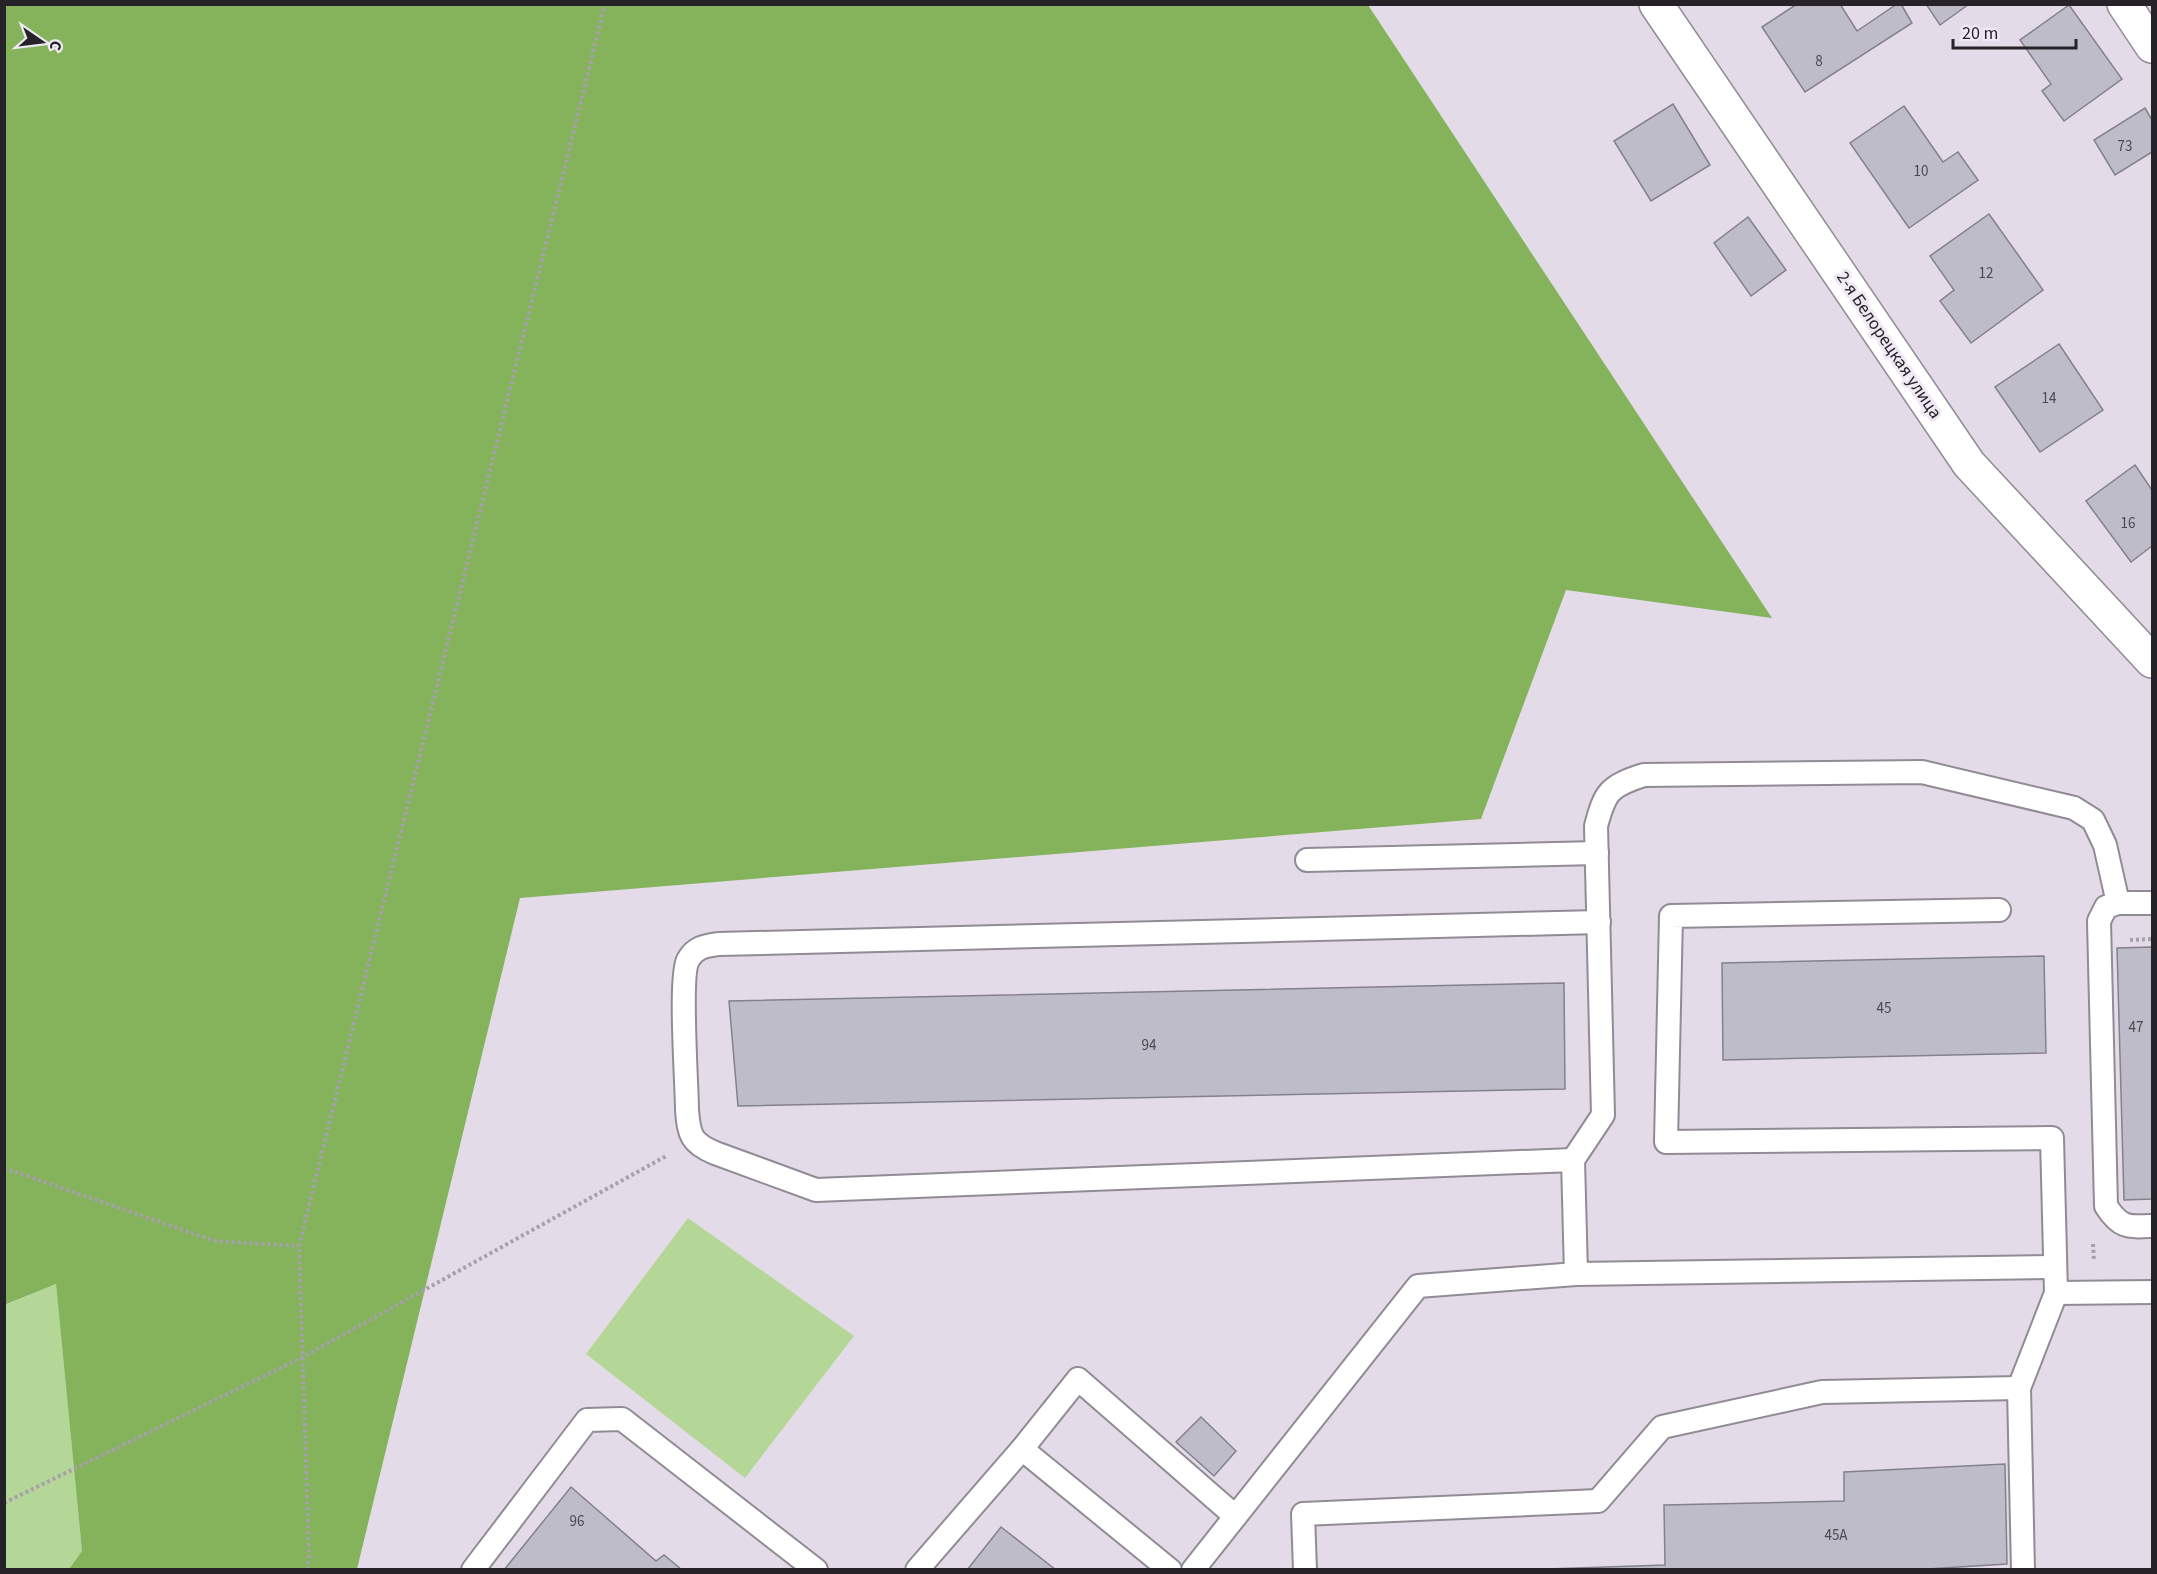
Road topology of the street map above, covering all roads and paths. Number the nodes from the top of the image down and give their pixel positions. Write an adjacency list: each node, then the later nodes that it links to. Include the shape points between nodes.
1 (605, 4): 17 (path)
2 (1656, 4): 5 (street, 2-я Белорецкая улица, via 1970,464)
3 (2124, 4): 4 (street)
4 (2152, 46)
5 (2152, 661)
6 (1597, 853): 7 (lane); 8 (lane, via 1596,826 1603,800 1621,782 1644,775 1922,772 2074,808 2093,820 2105,845); 11 (lane)
7 (1307, 860)
8 (2118, 903): 9 (lane); 15 (lane, via 2106,908 2098,921 2106,1206)
9 (2152, 903)
10 (1998, 910): 18 (lane, via 1671,916 1666,1142 2052,1138)
11 (1599, 922): 12 (lane, via 699,947 687,962 684,985 688,1128); 13 (lane, via 1603,1115)
12 (694, 1140): 13 (lane, via 702,1148 816,1190); 23 (path)
13 (1573, 1160): 19 (lane)
14 (4, 1168): 17 (path, via 215,1241)
15 (2115, 1220): 16 (lane, via 2130,1227); 20 (path, via 2093,1240)
16 (2152, 1226)
17 (299, 1246): 23 (path)
18 (2055, 1268): 19 (lane); 22 (lane)
19 (1576, 1274): 27 (lane, via 1418,1286)
20 (2094, 1292): 21 (lane); 22 (lane)
21 (2152, 1292)
22 (2056, 1293): 24 (lane)
23 (303, 1357): 26 (path); 28 (path)
24 (2019, 1388): 34 (lane, via 1822,1392 1662,1427 1598,1501 1303,1514); 35 (lane)
25 (1022, 1449): 27 (lane, via 1078,1379); 31 (lane); 32 (lane)
26 (4, 1503)
27 (1235, 1516): 33 (lane)
28 (307, 1569)
29 (473, 1569): 30 (lane, via 587,1420 622,1419)
30 (816, 1569)
31 (917, 1569)
32 (1170, 1569)
33 (1193, 1569)
34 (1305, 1569)
35 (2023, 1569)

